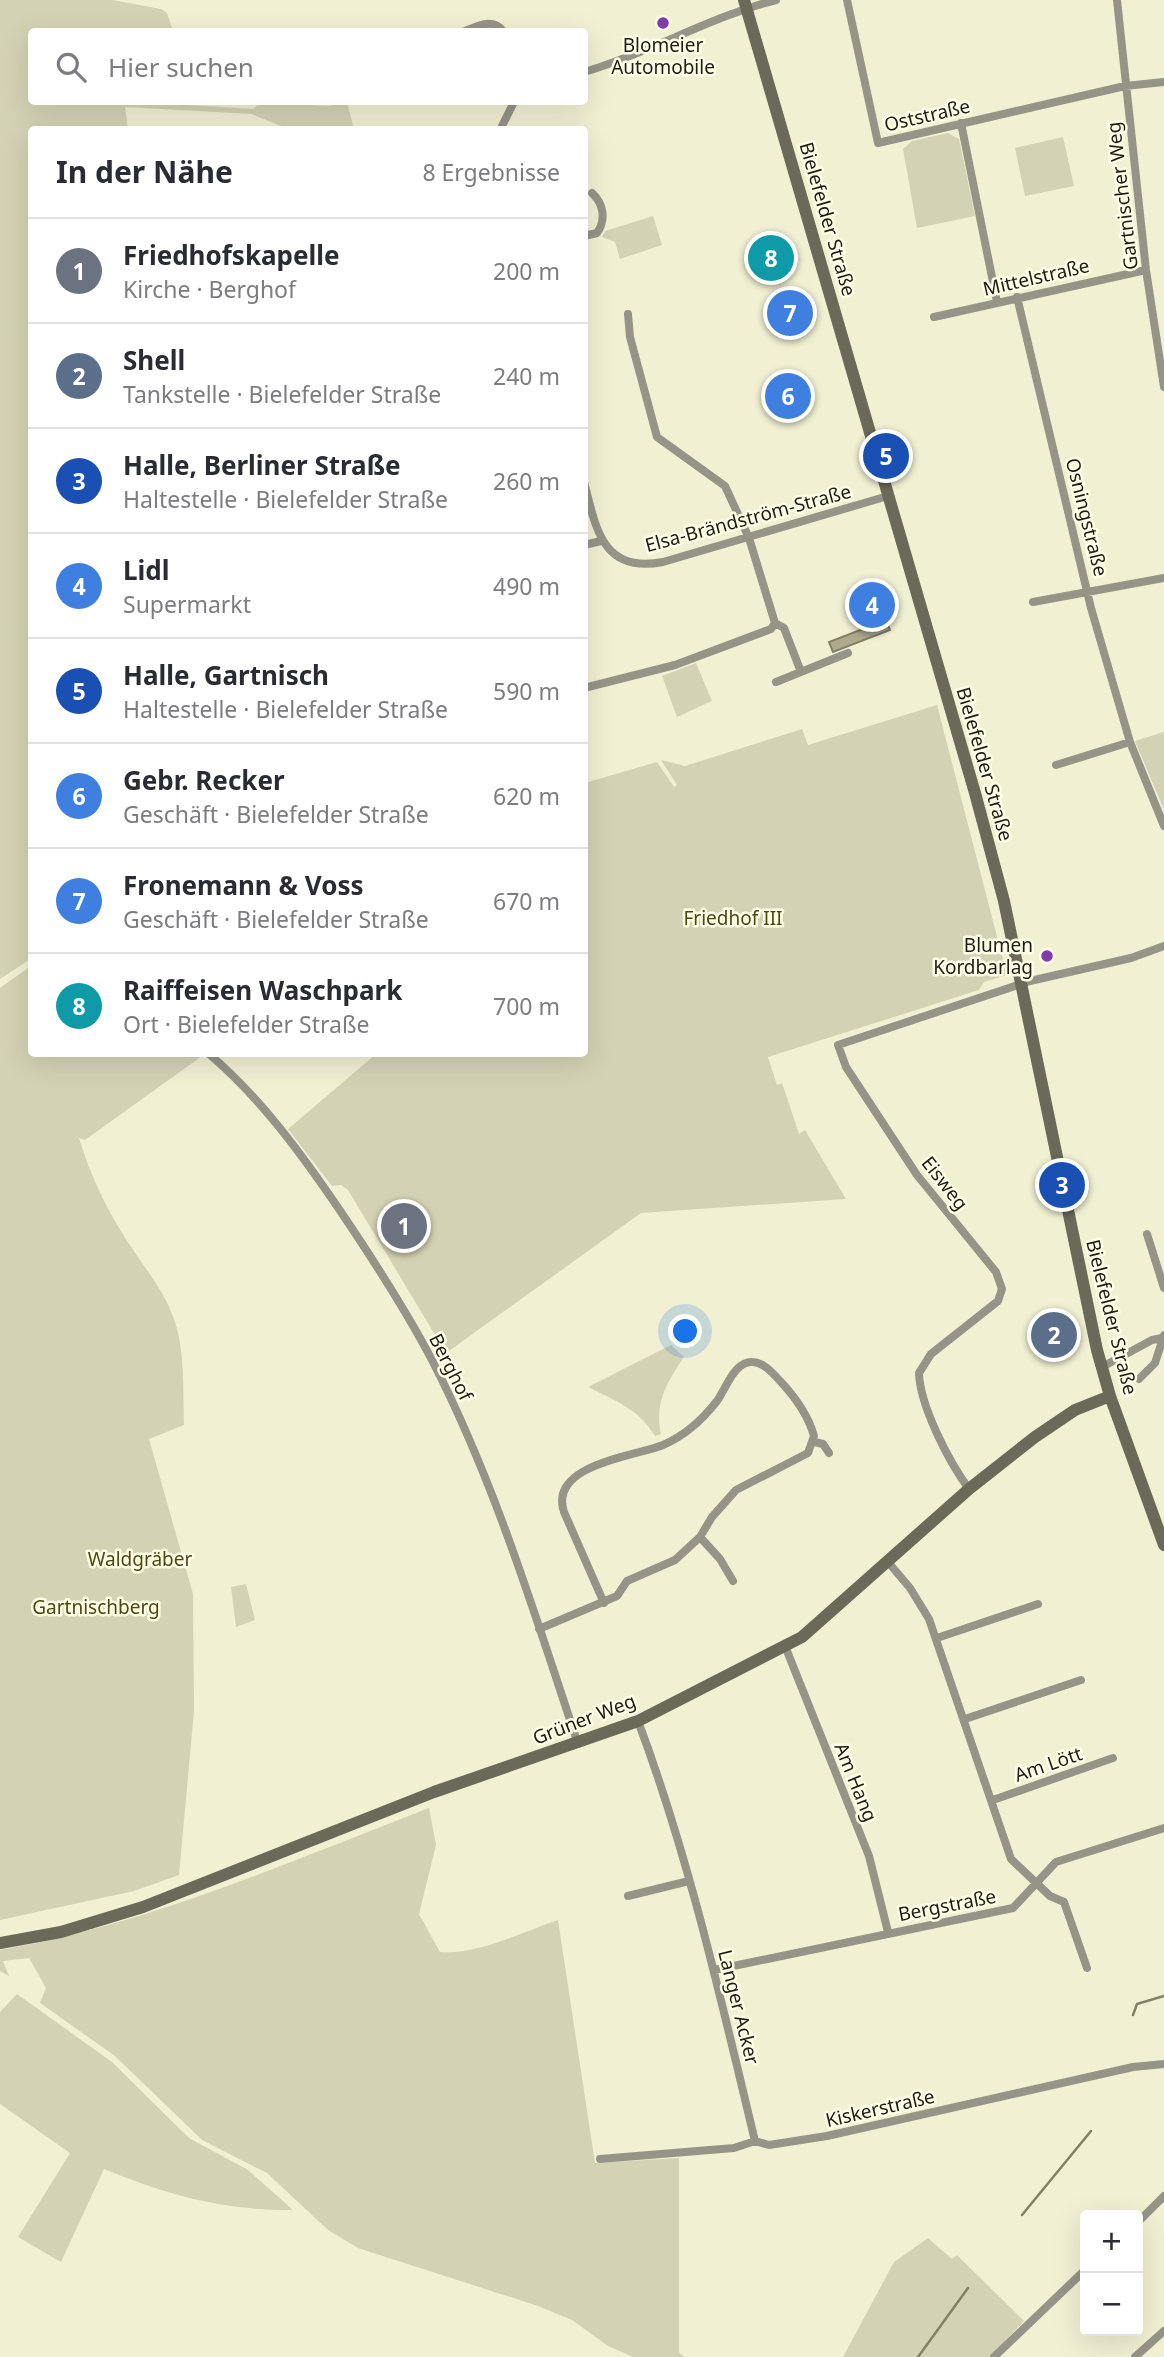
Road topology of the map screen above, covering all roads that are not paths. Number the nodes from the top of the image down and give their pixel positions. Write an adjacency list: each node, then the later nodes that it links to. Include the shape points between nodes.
1 (776, 0): 4 (street)
2 (847, 0): 11 (street, Oststraße, via 878,143)
3 (1117, 0): 9 (street, Gartnischer Weg)
4 (745, 4): 7 (street); 22 (street, Bielefelder Straße)
5 (475, 28): 6 (street, via 491,23)
6 (500, 28)
7 (588, 71)
8 (1164, 82): 9 (street, Oststraße)
9 (1125, 86): 11 (street, Oststraße); 15 (street, Gartnischer Weg)
10 (512, 105): 12 (street)
11 (961, 123): 17 (street)
12 (502, 126)
13 (592, 193): 14 (street, via 604,217 597,233)
14 (588, 235)
15 (1146, 270): 16 (street, Mittelstraße); 20 (street, Gartnischer Weg)
16 (1017, 297): 17 (street, Mittelstraße); 27 (street, Osningstraße)
17 (997, 302): 19 (street, Mittelstraße)
18 (628, 314): 23 (street, via 657,437 725,486)
19 (934, 317)
20 (1164, 387)
21 (588, 496): 24 (street)
22 (888, 496): 23 (street, Elsa-Brändström-Straße); 38 (street, Bielefelder Straße, via 975,793)
23 (749, 538): 24 (street, Elsa-Brändström-Straße, via 651,564 627,561); 29 (street)
24 (601, 541): 25 (street)
25 (588, 544)
26 (1164, 578): 27 (street)
27 (1088, 590): 28 (street); 34 (street, Osningstraße)
28 (1033, 602)
29 (775, 623): 31 (street, via 784,628); 33 (street, via 771,629 675,665)
30 (848, 653): 31 (street)
31 (801, 672): 32 (street)
32 (776, 682)
33 (588, 687)
34 (1130, 742): 35 (street); 36 (street, Osningstraße)
35 (1056, 765)
36 (1164, 826)
37 (1164, 946): 38 (street)
38 (1022, 984): 43 (street, Bielefelder Straße); 48 (street, Eisweg, via 838,1045 846,1066 917,1175 1002,1283 998,1301 931,1354 919,1373 923,1398 958,1475)
39 (212, 1057): 55 (street, Berghof, via 239,1082 317,1177 414,1329 471,1443)
40 (1147, 1234): 41 (street)
41 (1164, 1288)
42 (1163, 1336): 43 (street); 44 (street, via 1154,1363)
43 (1102, 1367): 45 (street, Bielefelder Straße)
44 (1139, 1379)
45 (1110, 1396): 48 (street, Grüner Weg, via 1075,1410); 50 (street, Bielefelder Straße)
46 (815, 1442): 47 (street); 49 (street, via 801,1458 737,1490); 53 (street, via 793,1395 768,1369 753,1362 740,1366 717,1401 682,1434 581,1474 565,1489 562,1505)
47 (829, 1453)
48 (969, 1489): 51 (street, Grüner Weg)
49 (700, 1537): 52 (street); 53 (street, via 675,1560 627,1581 617,1596)
50 (1164, 1545)
51 (888, 1562): 56 (street, via 910,1588); 57 (street, Grüner Weg, via 803,1637)
52 (733, 1581)
53 (604, 1602): 55 (street)
54 (1038, 1604): 56 (street)
55 (539, 1629): 61 (street, Berghof)
56 (937, 1638): 59 (street)
57 (785, 1646): 60 (street, Grüner Weg); 68 (street, Am Hang, via 869,1856)
58 (1081, 1680): 59 (street)
59 (965, 1719): 63 (street)
60 (638, 1721): 61 (street, Grüner Weg); 65 (street, Langer Acker, via 667,1798)
61 (578, 1744): 69 (street, Grüner Weg, via 434,1792 143,1907 61,1932)
62 (1113, 1758): 63 (street, Am Lött)
63 (992, 1800): 66 (street, via 1011,1859)
64 (1164, 1828): 66 (street, Bergstraße, via 1056,1861)
65 (689, 1881): 67 (street); 71 (street, Langer Acker)
66 (1036, 1883): 68 (street, Bergstraße, via 1013,1908); 70 (street, via 1064,1902)
67 (628, 1896)
68 (888, 1932): 71 (street, Bergstraße)
69 (0, 1943)
70 (1087, 1968)
71 (714, 1970): 73 (street, Langer Acker)
72 (1164, 2064): 73 (street, Kiskerstraße, via 1133,2067 827,2136 769,2146)
73 (755, 2141): 74 (street, Kiskerstraße, via 734,2148)
74 (600, 2159)
75 (1164, 2196): 76 (street)
76 (1143, 2216)
77 (1082, 2273): 79 (street)
78 (1164, 2330): 80 (street)
79 (994, 2357)
80 (1135, 2357)

